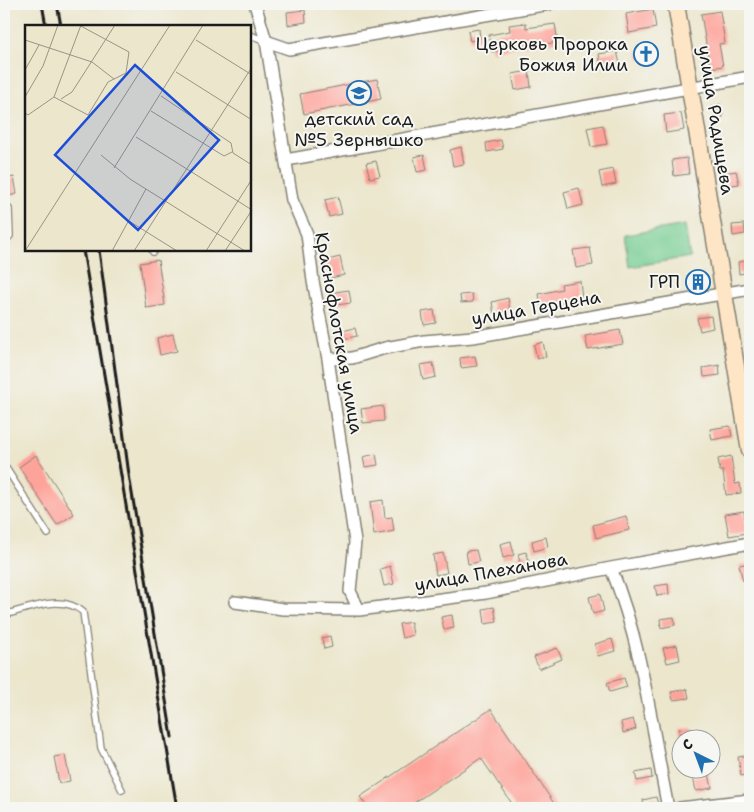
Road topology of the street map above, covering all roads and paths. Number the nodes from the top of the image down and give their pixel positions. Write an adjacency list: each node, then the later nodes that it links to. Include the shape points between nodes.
1 (255, 4): 5 (street, Краснофлотская улица)
2 (549, 4): 5 (street, via 290,49)
3 (676, 4): 7 (street, улица Радищева)
4 (251, 36): 5 (lane)
5 (266, 41): 8 (street, Краснофлотская улица)
6 (750, 77): 7 (street)
7 (690, 89): 8 (street); 12 (street, улица Радищева)
8 (286, 160): 13 (street, Краснофлотская улица, via 292,200 307,234 312,280)
9 (9, 209): 10 (lane, via 10,236)
10 (4, 242)
11 (750, 289): 12 (street, улица Герцена)
12 (724, 294): 13 (street, улица Герцена, via 473,337 424,341 352,358); 14 (street, улица Радищева)
13 (328, 359): 20 (street, Краснофлотская улица, via 355,542 350,591)
14 (750, 450)
15 (4, 465): 16 (lane)
16 (48, 534)
17 (750, 543): 18 (street, улица Плеханова)
18 (611, 568): 20 (street, улица Плеханова, via 486,593); 24 (street, via 625,603)
19 (235, 602): 20 (street, улица Плеханова, via 283,609)
20 (359, 610)
21 (4, 615): 22 (lane, via 63,602 83,612 101,748)
22 (122, 790)
23 (750, 800): 25 (street)
24 (668, 808)
25 (680, 808)

